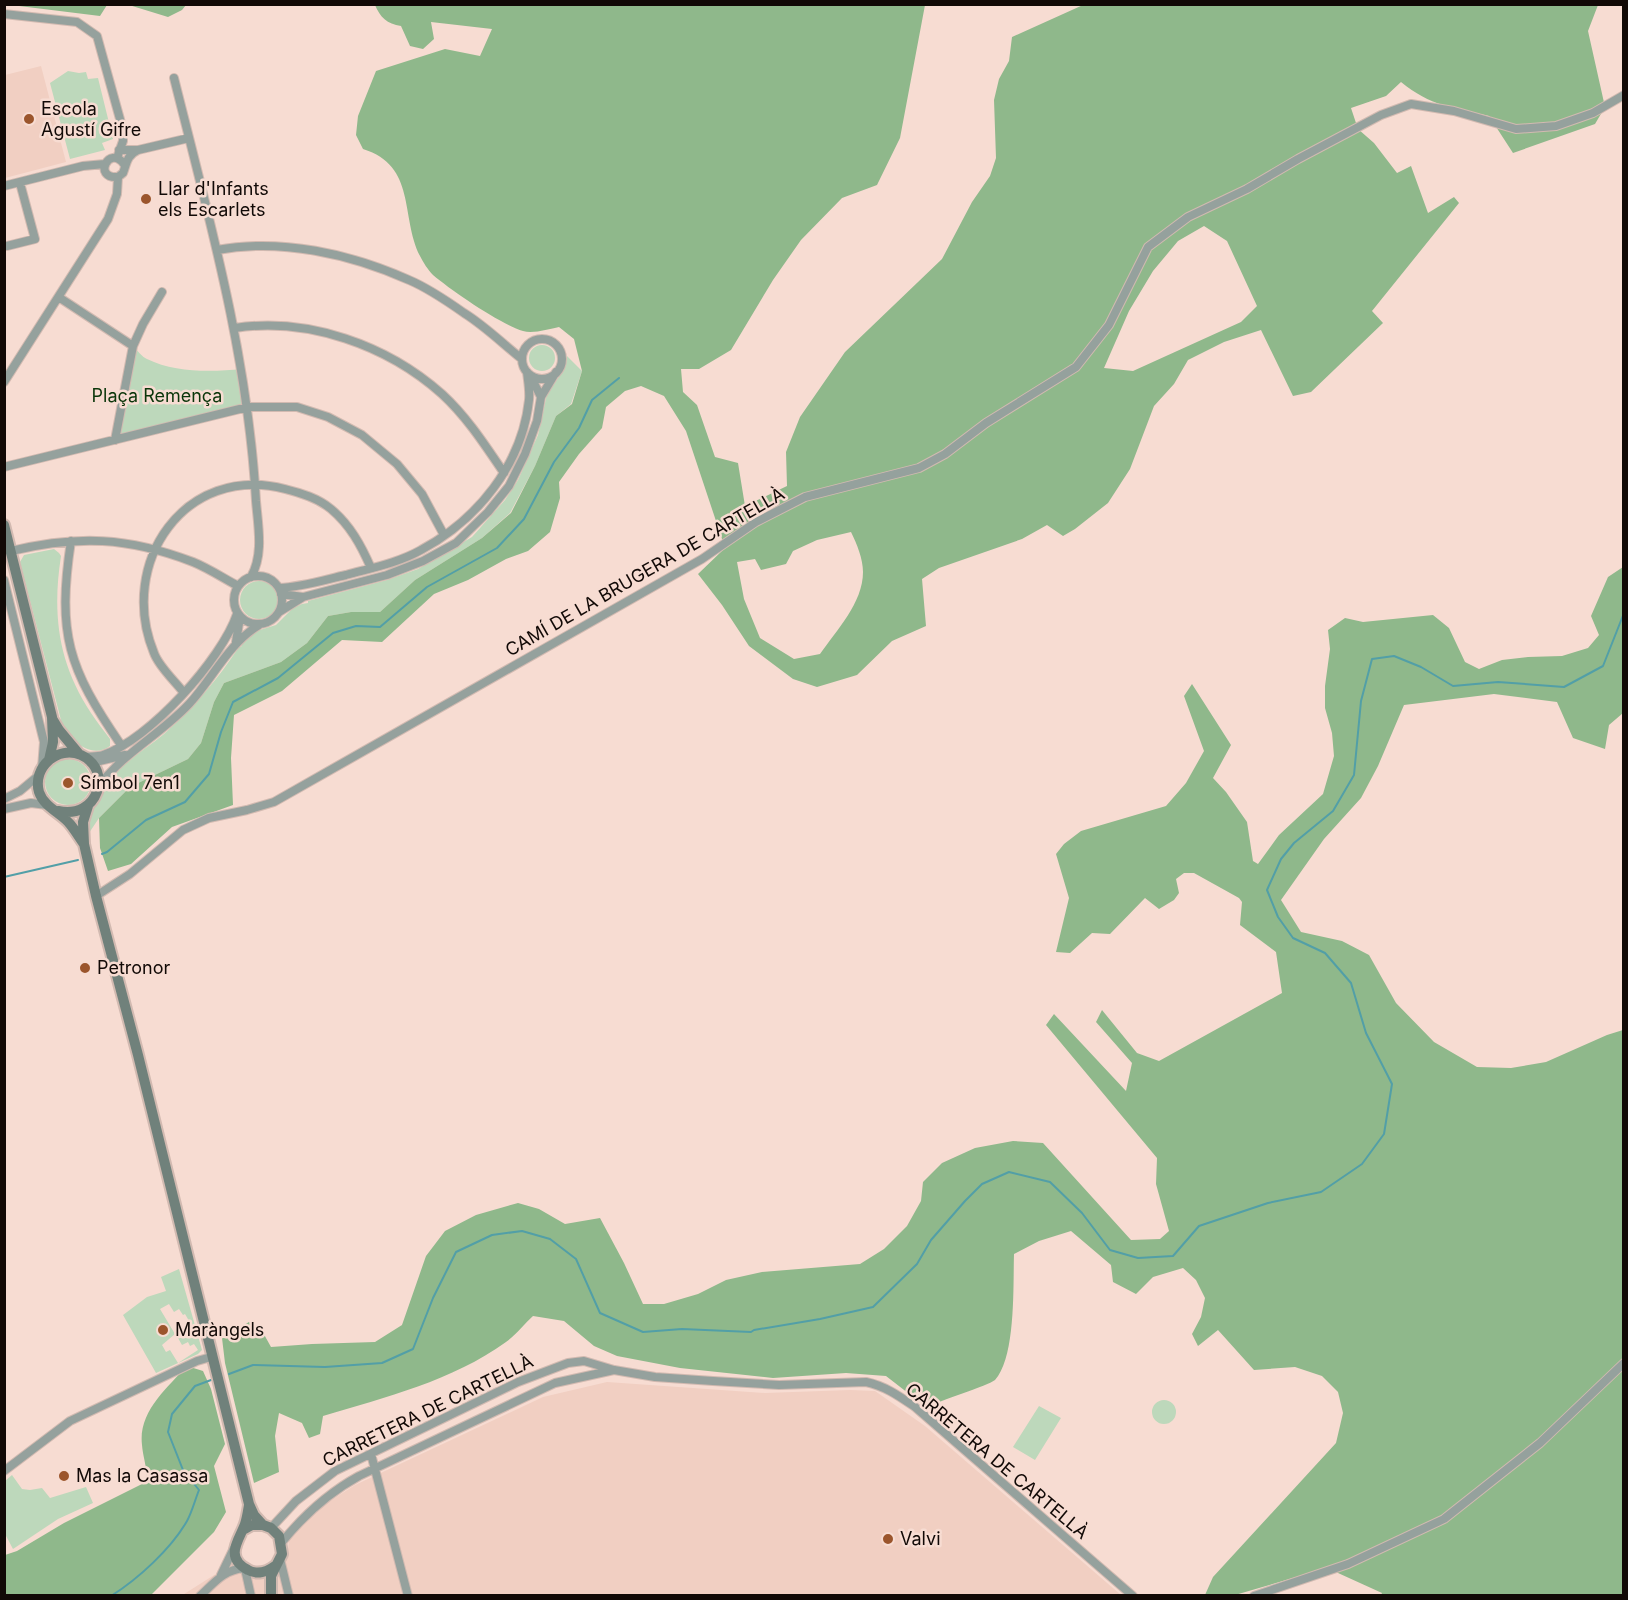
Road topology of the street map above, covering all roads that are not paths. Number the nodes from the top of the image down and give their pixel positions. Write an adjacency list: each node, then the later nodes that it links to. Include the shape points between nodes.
1 (4, 14): 6 (street, via 77,22 97,36 123,130)
2 (174, 78): 4 (street)
3 (1623, 95): 58 (street, CAMÍ DE LA BRUGERA DE CARTELLÀ, via 1593,114 1556,126 1516,129 1454,111 1411,104 1380,115 1188,217 1148,246 1109,325 1076,367 986,423 945,454 919,468 805,497 756,522 702,559 274,802 209,818 183,830 130,874)
4 (189, 138): 5 (street); 13 (street)
5 (138, 150): 6 (street); 8 (street)
6 (118, 154): 7 (street); 8 (street)
7 (105, 164): 9 (street, via 107,175); 10 (street)
8 (124, 164): 9 (street)
9 (118, 177): 15 (street, via 108,219)
10 (20, 183): 11 (street); 12 (street, via 35,239)
11 (4, 186)
12 (7, 246)
13 (217, 250): 16 (street); 18 (street, via 246,246 349,258 411,280 466,314)
14 (162, 292): 17 (street)
15 (60, 298): 17 (street); 21 (street)
16 (235, 328): 23 (street); 26 (street, via 255,325 304,329 353,341 389,358 425,381 456,409)
17 (133, 346): 24 (street)
18 (522, 358): 19 (street, via 534,340 550,341 561,353); 20 (street)
19 (556, 372): 20 (street, via 548,378); 22 (street)
20 (529, 373): 22 (street); 26 (street, via 524,423)
21 (5, 381)
22 (541, 397): 40 (street, via 537,421 509,486 456,543 387,575)
23 (248, 407): 24 (street); 27 (street); 29 (street, via 297,407 328,417 362,435 397,464 422,494)
24 (115, 440): 25 (street)
25 (4, 466)
26 (504, 473): 29 (street, via 468,518)
27 (255, 485): 31 (street, via 223,490 190,505 168,527); 33 (street); 34 (street, via 305,494 329,507 349,527)
28 (4, 525): 32 (main road)
29 (444, 535): 34 (street, via 420,551)
30 (70, 541): 31 (street, via 109,540); 32 (street); 47 (street, via 64,604 69,645 84,687)
31 (154, 549): 38 (street, via 195,563); 45 (street, via 143,586 143,620 154,656)
32 (11, 551): 46 (main road)
33 (259, 557): 35 (street); 36 (street)
34 (371, 568): 39 (street)
35 (251, 577): 36 (street); 38 (street)
36 (270, 579): 39 (street)
37 (4, 580): 50 (street, via 44,742)
38 (238, 585): 42 (street, via 233,600)
39 (280, 591): 40 (street); 41 (street)
40 (303, 597): 41 (street)
41 (279, 612): 43 (street, via 271,621)
42 (239, 615): 43 (street); 44 (street); 45 (street, via 208,665)
43 (259, 625): 44 (street)
44 (236, 642): 48 (street, via 188,705)
45 (184, 693): 47 (street)
46 (52, 717): 49 (main road); 50 (main road, via 53,742)
47 (121, 745): 49 (street)
48 (129, 754): 49 (street, via 113,759); 51 (street)
49 (84, 758): 50 (main road, via 63,753); 51 (main road, via 98,778)
50 (43, 768): 52 (street, via 20,791); 53 (main road, via 39,792)
51 (98, 787): 54 (main road)
52 (4, 799)
53 (47, 805): 55 (street, via 31,803); 56 (main road)
54 (88, 806): 56 (main road, via 73,813); 57 (main road, via 83,822)
55 (4, 809)
56 (58, 812): 57 (main road)
57 (84, 844): 58 (main road)
58 (96, 896): 59 (main road)
59 (212, 1361): 66 (street, via 197,1361 70,1421); 67 (main road)
60 (578, 1361): 62 (street, CARRETERA DE CARTELLÀ); 63 (street); 64 (street, CARRETERA DE CARTELLÀ, via 540,1373)
61 (1623, 1363): 81 (street, via 1540,1443 1444,1519 1348,1563)
62 (614, 1370): 63 (street, CARRETERA DE CARTELLÀ); 80 (street, CARRETERA DE CARTELLÀ, via 655,1377 779,1385 878,1384 915,1407)
63 (581, 1376): 65 (street, CARRETERA DE CARTELLÀ, via 545,1388)
64 (370, 1454): 65 (street); 68 (street, CARRETERA DE CARTELLÀ, via 314,1485)
65 (375, 1468): 70 (street, CARRETERA DE CARTELLÀ, via 324,1499); 79 (street)
66 (4, 1471)
67 (249, 1504): 68 (main road, via 254,1515); 69 (main road)
68 (267, 1526): 69 (main road, via 252,1525); 70 (main road)
69 (243, 1530): 71 (main road)
70 (282, 1542): 72 (main road)
71 (235, 1545): 73 (main road, via 236,1556); 74 (street)
72 (278, 1563): 73 (main road, via 265,1572); 77 (main road, via 271,1576); 78 (street)
73 (248, 1570): 74 (street, via 232,1569); 76 (street); 77 (main road)
74 (220, 1576): 75 (street)
75 (200, 1596)
76 (251, 1596)
77 (270, 1596)
78 (289, 1596)
79 (408, 1596)
80 (1133, 1596)
81 (1254, 1596)

